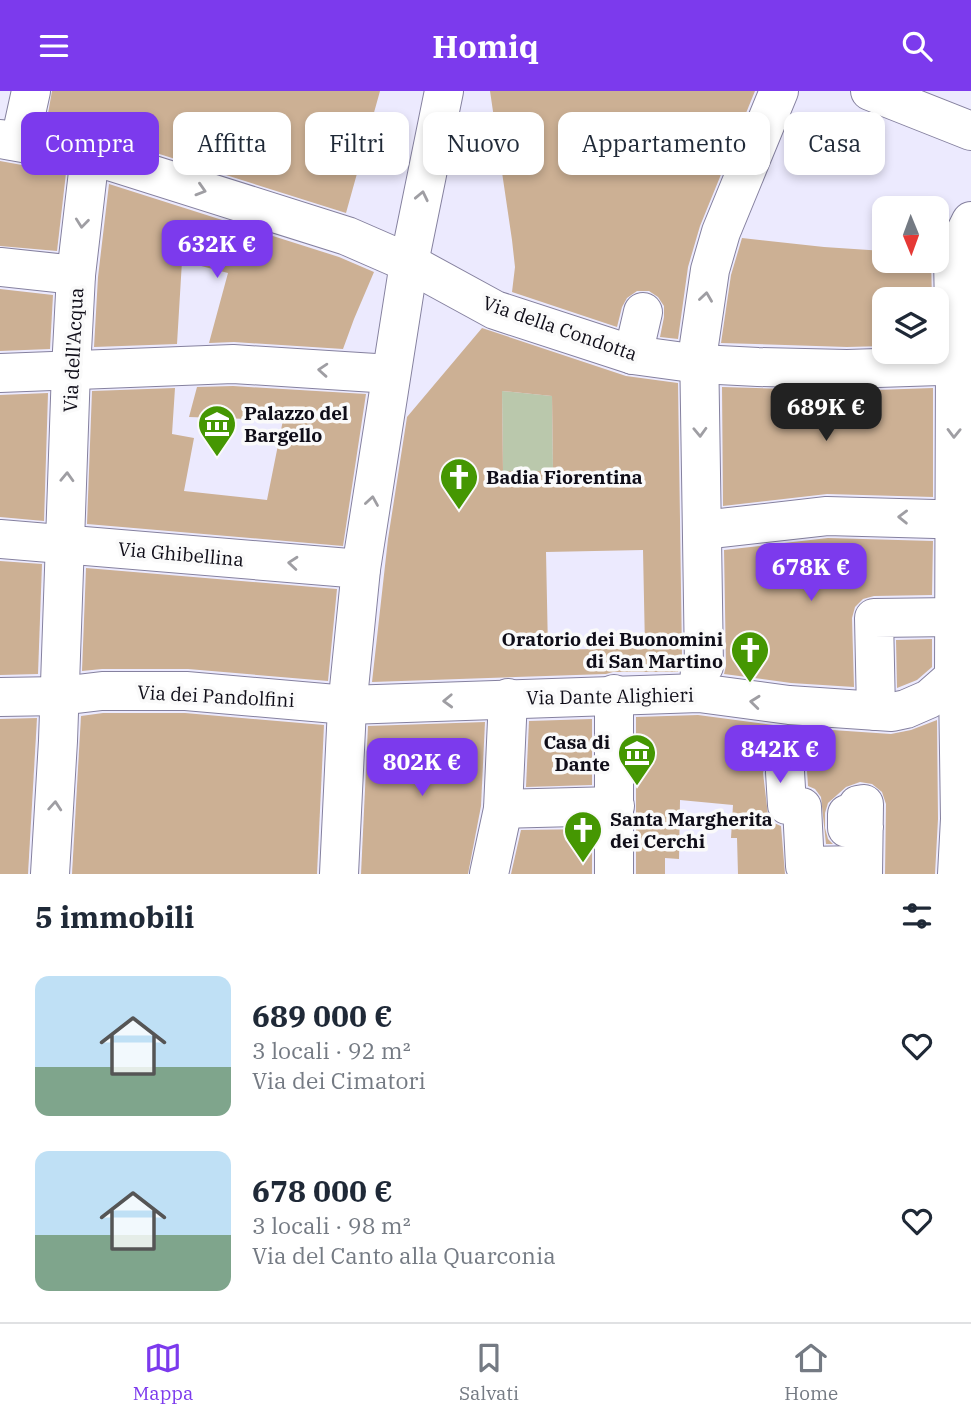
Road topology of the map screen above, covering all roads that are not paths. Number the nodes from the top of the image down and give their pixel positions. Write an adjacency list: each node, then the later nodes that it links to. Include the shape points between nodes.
1 (31, 91): 6 (street)
2 (444, 91): 10 (street, one-way to 2)
3 (779, 91): 15 (street, one-way to 3, via 710,270 727,216)
4 (870, 91): 5 (street)
5 (971, 131)
6 (10, 140)
7 (88, 175): 12 (street, Via dell'Acqua, one-way to 12)
8 (153, 175): 10 (street, Via della Condotta, one-way to 10, via 347,236)
9 (971, 221): 16 (street, via 953,257)
10 (409, 263): 14 (street, Via della Condotta, via 495,310); 19 (street)
11 (0, 267): 12 (street)
12 (76, 275): 17 (street, Via dell'Acqua)
13 (643, 312): 14 (street)
14 (634, 355): 15 (street, Via della Condotta)
15 (699, 364): 16 (street, Via della Condotta, via 847,369); 21 (street, one-way to 21)
16 (963, 365): 20 (street, one-way to 20)
17 (71, 370): 18 (street); 19 (street, one-way to 17, via 233,364); 23 (street, Via dell'Acqua, one-way to 17)
18 (0, 373)
19 (391, 374): 24 (street, one-way to 19)
20 (962, 519): 21 (street, one-way to 21, via 827,516); 25 (street)
21 (702, 530): 27 (street, via 704,666 700,667)
22 (0, 539): 23 (street, Via Ghibellina)
23 (64, 545): 24 (street, Via Ghibellina, one-way to 23); 29 (street, Via dell'Acqua)
24 (361, 569): 32 (street)
25 (954, 617): 26 (street); 33 (street, via 874,618)
26 (960, 676): 33 (street, Via Dante Alighieri, via 918,705); 43 (street)
27 (699, 693): 28 (street, Via Dante Alighieri); 33 (street, Via Dante Alighieri, one-way to 27)
28 (614, 694): 31 (street, Via Dante Alighieri); 35 (street)
29 (60, 696): 30 (street, Via dei Pandolfini); 32 (street, Via dei Pandolfini, via 186,691); 39 (street, Via dell'Acqua, one-way to 29)
30 (0, 697)
31 (508, 698): 32 (street, Via Dante Alighieri, one-way to 32); 36 (street)
32 (347, 705): 40 (street)
33 (874, 711)
34 (785, 772): 38 (street, via 787,805 802,807 805,866)
35 (615, 806): 36 (street); 42 (street)
36 (503, 809): 41 (street)
37 (864, 827): 38 (street)
38 (863, 869)
39 (50, 874)
40 (339, 874)
41 (489, 874)
42 (614, 874)
43 (957, 874)

